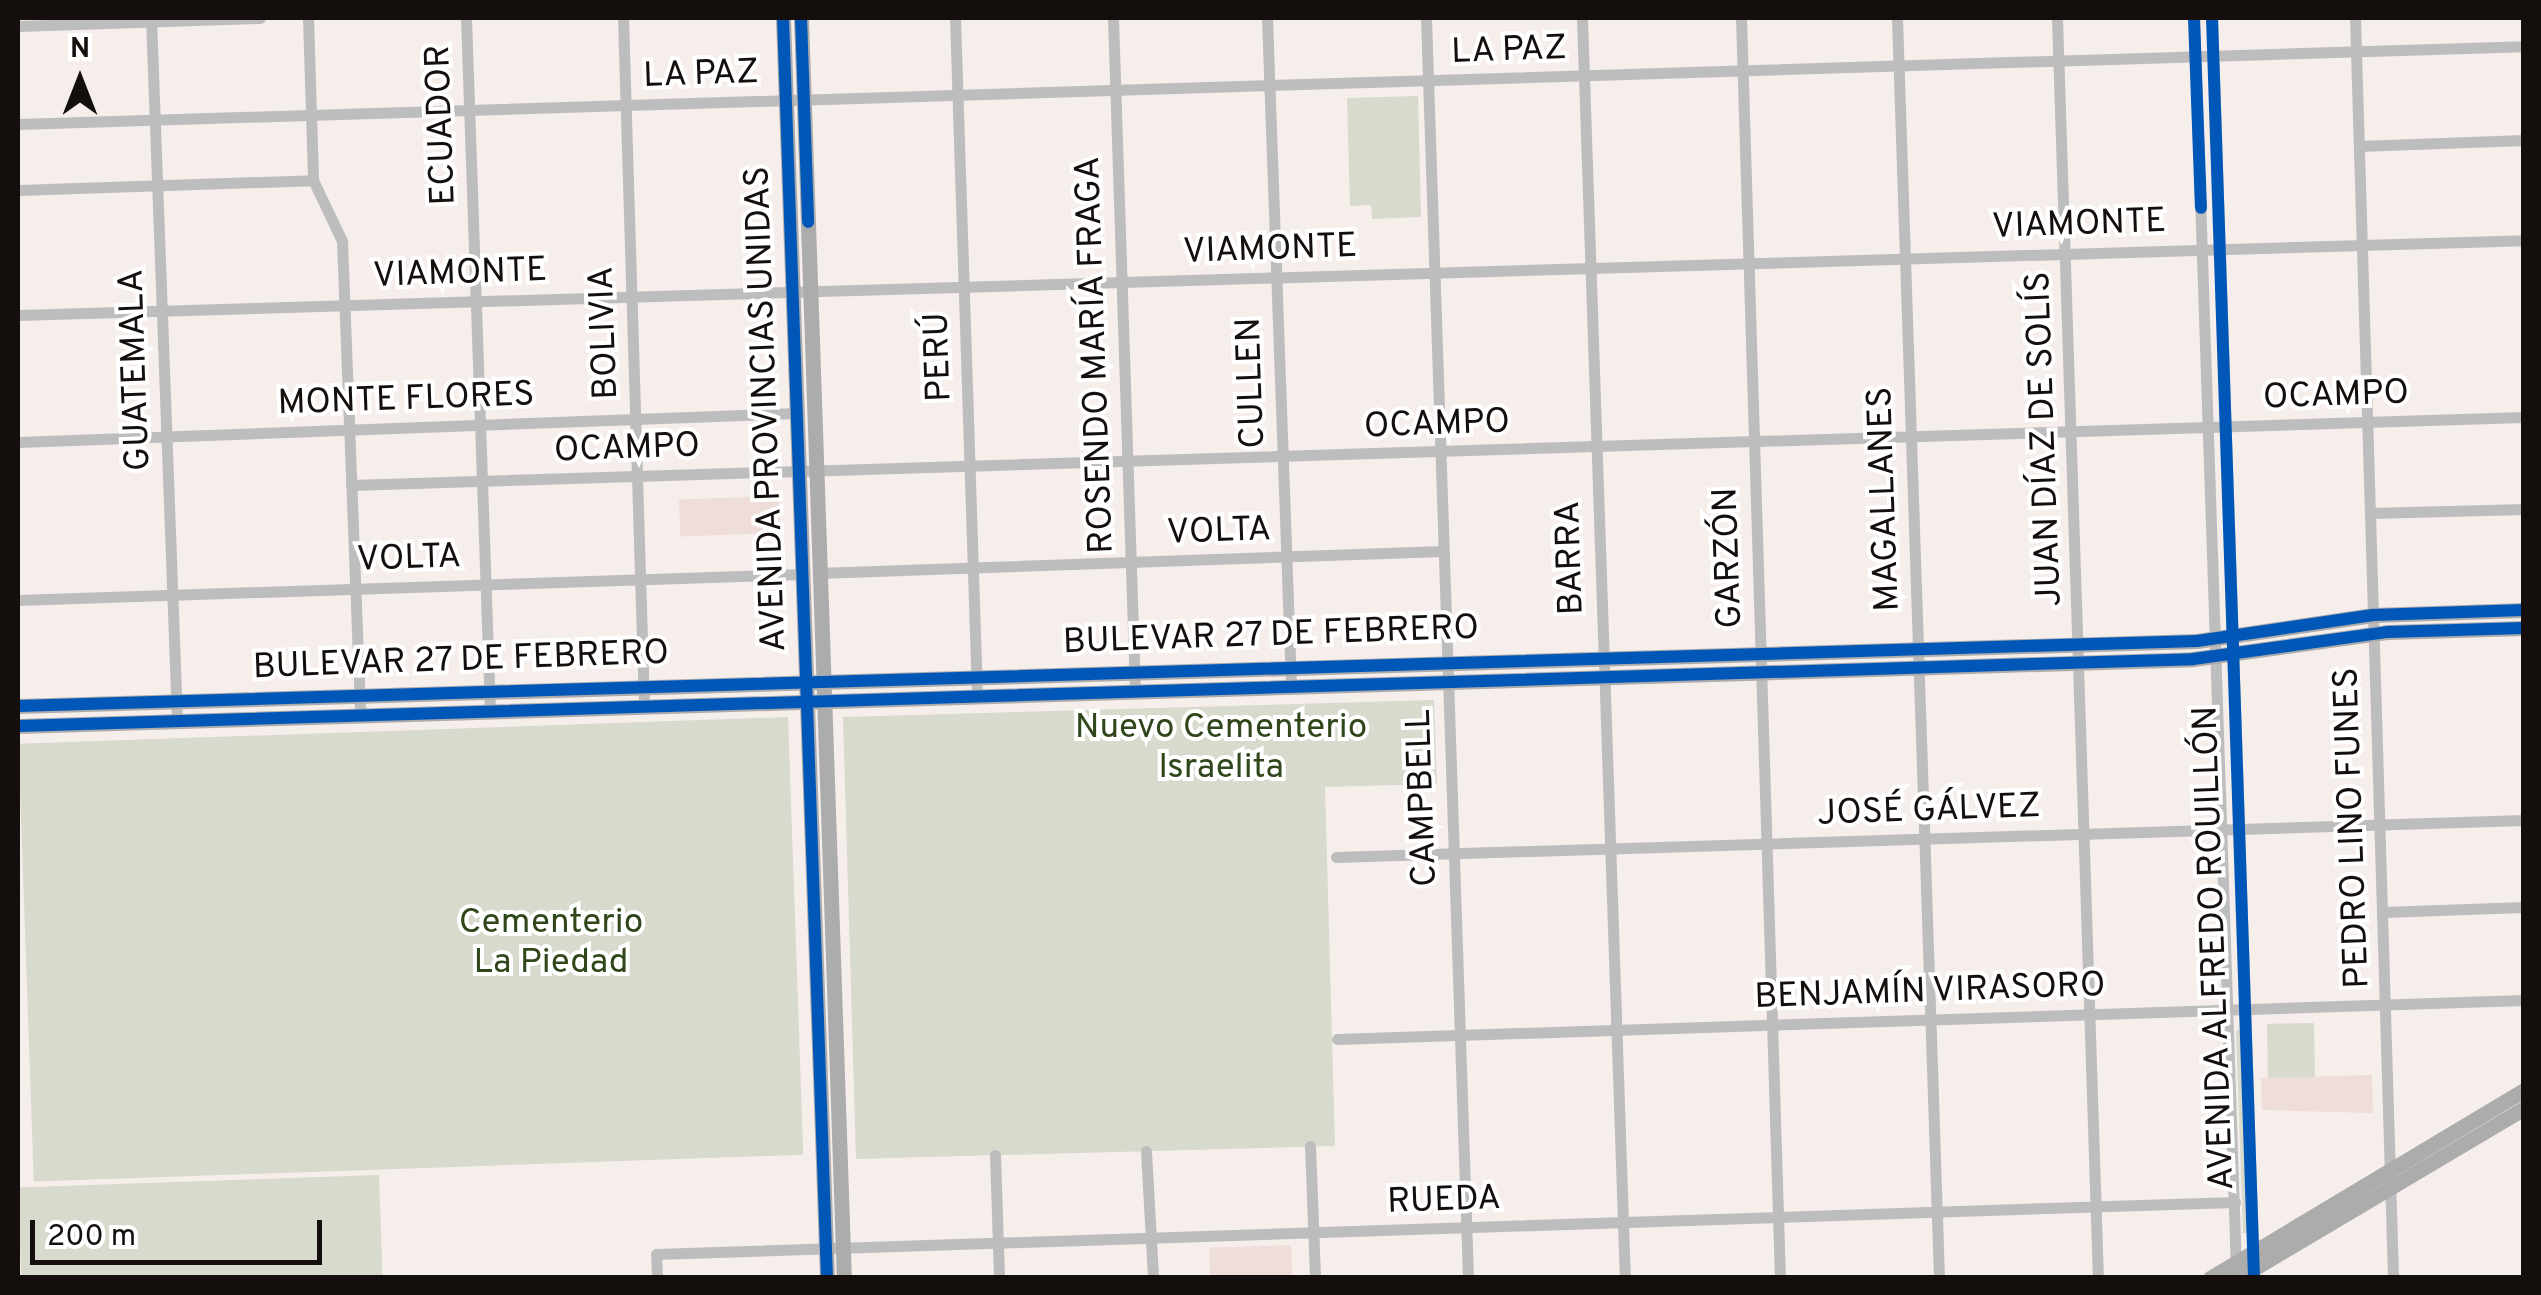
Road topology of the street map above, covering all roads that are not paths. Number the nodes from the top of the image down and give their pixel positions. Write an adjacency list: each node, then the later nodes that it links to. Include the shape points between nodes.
1 (260, 18): 18 (street)
2 (308, 18): 36 (street)
3 (466, 18): 35 (street, ECUADOR)
4 (623, 18): 34 (street, BOLIVIA)
5 (783, 18): 32 (main road, AVENIDA PROVINCIAS UNIDAS)
6 (801, 18): 33 (main road, AVENIDA PROVINCIAS UNIDAS)
7 (955, 18): 31 (street, PERÚ)
8 (1113, 18): 30 (street, ROSENDO MARÍA FRAGA)
9 (1267, 18): 29 (street, CULLEN)
10 (1426, 18): 28 (street, CAMPBELL)
11 (1582, 18): 27 (street, BARRA)
12 (1741, 18): 26 (street, GARZÓN)
13 (1897, 18): 25 (street, MAGALLANES)
14 (2057, 18): 24 (street, JUAN DÍAZ DE SOLÍS)
15 (2194, 18): 22 (street, AVENIDA ALFREDO ROUILLÓN)
16 (2212, 18): 23 (street, AVENIDA ALFREDO ROUILLÓN)
17 (2356, 18): 21 (street, PEDRO LINO FUNES)
18 (152, 19): 19 (street); 37 (street, GUATEMALA)
19 (18, 26)
20 (2524, 46): 21 (street, LA PAZ)
21 (2356, 51): 23 (street, LA PAZ); 40 (street, PEDRO LINO FUNES)
22 (2195, 56): 23 (street, LA PAZ); 24 (street, LA PAZ); 46 (street, AVENIDA ALFREDO ROUILLÓN)
23 (2214, 56): 47 (street, AVENIDA ALFREDO ROUILLÓN)
24 (2058, 61): 25 (street, LA PAZ); 48 (street, JUAN DÍAZ DE SOLÍS)
25 (1898, 66): 26 (street, LA PAZ); 49 (street, MAGALLANES)
26 (1742, 71): 27 (street, LA PAZ); 50 (street, GARZÓN)
27 (1584, 76): 28 (street, LA PAZ); 51 (street, BARRA)
28 (1428, 82): 29 (street, LA PAZ); 52 (street, CAMPBELL)
29 (1269, 86): 30 (street, LA PAZ); 53 (street, CULLEN)
30 (1115, 91): 31 (street, LA PAZ); 54 (street, ROSENDO MARÍA FRAGA)
31 (959, 96): 33 (street, LA PAZ); 55 (street, PERÚ)
32 (786, 102): 33 (street, LA PAZ); 34 (street, LA PAZ); 56 (main road, AVENIDA PROVINCIAS UNIDAS)
33 (804, 102): 56 (main road, AVENIDA PROVINCIAS UNIDAS)
34 (626, 107): 35 (street, LA PAZ); 57 (street, BOLIVIA)
35 (469, 112): 36 (street, LA PAZ); 58 (street, ECUADOR)
36 (311, 116): 37 (street, LA PAZ); 41 (street)
37 (155, 121): 38 (street, LA PAZ); 42 (street, GUATEMALA)
38 (18, 124)
39 (2524, 140): 40 (street)
40 (2360, 146): 45 (street, PEDRO LINO FUNES)
41 (313, 180): 42 (street); 59 (street, via 342,241)
42 (157, 185): 43 (street); 60 (street, GUATEMALA)
43 (18, 190)
44 (2524, 240): 45 (street, VIAMONTE)
45 (2363, 244): 47 (street, VIAMONTE); 65 (street, PEDRO LINO FUNES)
46 (2203, 249): 47 (street, VIAMONTE); 48 (street, VIAMONTE); 68 (street, AVENIDA ALFREDO ROUILLÓN)
47 (2220, 249): 67 (street, AVENIDA ALFREDO ROUILLÓN)
48 (2066, 253): 49 (street, VIAMONTE); 70 (street, JUAN DÍAZ DE SOLÍS)
49 (1905, 258): 50 (street, VIAMONTE); 72 (street, MAGALLANES)
50 (1748, 263): 51 (street, VIAMONTE); 74 (street, GARZÓN)
51 (1590, 268): 52 (street, VIAMONTE); 75 (street, BARRA)
52 (1434, 272): 53 (street, VIAMONTE); 76 (street, CAMPBELL)
53 (1276, 277): 54 (street, VIAMONTE); 77 (street, CULLEN)
54 (1121, 282): 55 (street, VIAMONTE); 78 (street, ROSENDO MARÍA FRAGA)
55 (965, 287): 56 (street, VIAMONTE); 79 (street, PERÚ)
56 (801, 291): 57 (street, VIAMONTE); 62 (main road, AVENIDA PROVINCIAS UNIDAS); 80 (main road, AVENIDA PROVINCIAS UNIDAS)
57 (632, 296): 58 (street, VIAMONTE); 64 (street, BOLIVIA)
58 (476, 301): 59 (street, VIAMONTE); 66 (street, ECUADOR)
59 (344, 305): 60 (street, VIAMONTE); 69 (street)
60 (162, 310): 61 (street, VIAMONTE); 71 (street, GUATEMALA)
61 (18, 315)
62 (797, 412): 64 (street, MONTE FLORES); 80 (main road, AVENIDA PROVINCIAS UNIDAS)
63 (2524, 417): 65 (street, OCAMPO)
64 (636, 418): 66 (street, MONTE FLORES); 81 (street, BOLIVIA)
65 (2368, 422): 67 (street, OCAMPO); 85 (street, PEDRO LINO FUNES)
66 (480, 424): 69 (street, MONTE FLORES); 82 (street, ECUADOR)
67 (2224, 427): 68 (street, OCAMPO); 100 (street, AVENIDA ALFREDO ROUILLÓN)
68 (2208, 428): 70 (street, OCAMPO); 100 (street, AVENIDA ALFREDO ROUILLÓN)
69 (349, 429): 71 (street, MONTE FLORES); 83 (street)
70 (2072, 432): 72 (street, OCAMPO); 101 (street, JUAN DÍAZ DE SOLÍS)
71 (166, 436): 73 (street, MONTE FLORES); 94 (street, GUATEMALA)
72 (1911, 437): 74 (street, OCAMPO); 102 (street, MAGALLANES)
73 (18, 442)
74 (1753, 442): 75 (street, OCAMPO); 103 (street, GARZÓN)
75 (1595, 447): 76 (street, OCAMPO); 105 (street, BARRA)
76 (1440, 452): 77 (street, OCAMPO); 86 (street, CAMPBELL)
77 (1282, 458): 78 (street, OCAMPO); 87 (street, CULLEN)
78 (1127, 462): 79 (street, OCAMPO); 88 (street, ROSENDO MARÍA FRAGA)
79 (970, 467): 80 (street, OCAMPO); 89 (street, PERÚ)
80 (807, 472): 81 (street, OCAMPO); 90 (main road, AVENIDA PROVINCIAS UNIDAS)
81 (638, 476): 82 (street, OCAMPO); 91 (street, BOLIVIA)
82 (482, 481): 83 (street, OCAMPO); 92 (street, ECUADOR)
83 (351, 485): 93 (street)
84 (2524, 509): 85 (street)
85 (2371, 513): 97 (street, PEDRO LINO FUNES)
86 (1442, 551): 87 (street, VOLTA); 107 (street, CAMPBELL)
87 (1286, 557): 88 (street, VOLTA); 109 (street, CULLEN)
88 (1130, 562): 89 (street, VOLTA); 111 (street, ROSENDO MARÍA FRAGA)
89 (973, 568): 90 (street, VOLTA); 113 (street, PERÚ)
90 (811, 574): 91 (street, VOLTA); 115 (main road, AVENIDA PROVINCIAS UNIDAS)
91 (640, 579): 92 (street, VOLTA); 117 (street, BOLIVIA)
92 (485, 584): 93 (street, VOLTA); 119 (street, ECUADOR)
93 (355, 588): 94 (street, VOLTA); 121 (street)
94 (172, 594): 95 (street, VOLTA); 123 (street, GUATEMALA)
95 (18, 600)
96 (2524, 610): 97 (main road, BULEVAR 27 DE FEBRERO)
97 (2373, 615): 99 (street, PEDRO LINO FUNES); 100 (main road, BULEVAR 27 DE FEBRERO)
98 (2524, 628): 99 (main road, BULEVAR 27 DE FEBRERO)
99 (2374, 634): 104 (main road, BULEVAR 27 DE FEBRERO); 132 (street, PEDRO LINO FUNES)
100 (2225, 638): 101 (main road, BULEVAR 27 DE FEBRERO); 104 (street, AVENIDA ALFREDO ROUILLÓN); 106 (street, AVENIDA ALFREDO ROUILLÓN)
101 (2080, 642): 102 (main road, BULEVAR 27 DE FEBRERO); 108 (street, JUAN DÍAZ DE SOLÍS)
102 (1918, 647): 103 (main road, BULEVAR 27 DE FEBRERO); 110 (street, MAGALLANES)
103 (1759, 652): 105 (main road, BULEVAR 27 DE FEBRERO); 112 (street, GARZÓN)
104 (2235, 654): 106 (main road, BULEVAR 27 DE FEBRERO); 134 (street, AVENIDA ALFREDO ROUILLÓN)
105 (1602, 656): 107 (main road, BULEVAR 27 DE FEBRERO); 114 (street, BARRA)
106 (2218, 656): 108 (main road, BULEVAR 27 DE FEBRERO); 133 (street, AVENIDA ALFREDO ROUILLÓN)
107 (1446, 660): 109 (main road, BULEVAR 27 DE FEBRERO); 116 (street, CAMPBELL)
108 (2081, 661): 110 (main road, BULEVAR 27 DE FEBRERO); 135 (street, JUAN DÍAZ DE SOLÍS)
109 (1290, 666): 111 (main road, BULEVAR 27 DE FEBRERO); 118 (street, CULLEN)
110 (1919, 666): 112 (main road, BULEVAR 27 DE FEBRERO); 136 (street, MAGALLANES)
111 (1134, 670): 113 (main road, BULEVAR 27 DE FEBRERO); 120 (street, ROSENDO MARÍA FRAGA)
112 (1759, 671): 114 (main road, BULEVAR 27 DE FEBRERO); 137 (street, GARZÓN)
113 (976, 675): 115 (main road, BULEVAR 27 DE FEBRERO); 122 (street, PERÚ)
114 (1602, 676): 116 (main road, BULEVAR 27 DE FEBRERO); 138 (street, BARRA)
115 (814, 680): 117 (main road, BULEVAR 27 DE FEBRERO); 124 (main road, AVENIDA PROVINCIAS UNIDAS)
116 (1446, 680): 118 (main road, BULEVAR 27 DE FEBRERO); 139 (street, CAMPBELL)
117 (644, 685): 119 (main road, BULEVAR 27 DE FEBRERO); 126 (street, BOLIVIA)
118 (1291, 686): 120 (main road, BULEVAR 27 DE FEBRERO)
119 (489, 690): 121 (main road, BULEVAR 27 DE FEBRERO); 127 (street, ECUADOR)
120 (1134, 691): 122 (main road, BULEVAR 27 DE FEBRERO)
121 (359, 694): 123 (main road, BULEVAR 27 DE FEBRERO); 128 (street)
122 (977, 696): 124 (main road, BULEVAR 27 DE FEBRERO)
123 (176, 700): 125 (main road, BULEVAR 27 DE FEBRERO); 129 (street, GUATEMALA)
124 (815, 701): 126 (main road, BULEVAR 27 DE FEBRERO); 168 (main road, AVENIDA PROVINCIAS UNIDAS)
125 (18, 706)
126 (644, 706): 127 (main road, BULEVAR 27 DE FEBRERO)
127 (490, 711): 128 (main road, BULEVAR 27 DE FEBRERO)
128 (360, 715): 129 (main road, BULEVAR 27 DE FEBRERO)
129 (177, 721): 130 (main road, BULEVAR 27 DE FEBRERO)
130 (18, 726)
131 (2524, 820): 132 (street, JOSÉ GÁLVEZ)
132 (2380, 824): 134 (street, JOSÉ GÁLVEZ); 142 (street, PEDRO LINO FUNES)
133 (2226, 829): 134 (street, JOSÉ GÁLVEZ); 135 (street, JOSÉ GÁLVEZ); 145 (street, AVENIDA ALFREDO ROUILLÓN)
134 (2242, 829): 146 (street, AVENIDA ALFREDO ROUILLÓN)
135 (2086, 834): 136 (street, JOSÉ GÁLVEZ); 147 (street, JUAN DÍAZ DE SOLÍS)
136 (1924, 838): 137 (street, JOSÉ GÁLVEZ); 148 (street, MAGALLANES)
137 (1765, 844): 138 (street, JOSÉ GÁLVEZ); 149 (street, GARZÓN)
138 (1611, 848): 139 (street, JOSÉ GÁLVEZ); 150 (street, BARRA)
139 (1453, 853): 140 (street, JOSÉ GÁLVEZ); 151 (street, CAMPBELL)
140 (1336, 856)
141 (2524, 907): 142 (street)
142 (2383, 912): 144 (street, PEDRO LINO FUNES)
143 (2524, 1000): 144 (street, BENJAMÍN VIRASORO)
144 (2386, 1005): 146 (street, BENJAMÍN VIRASORO); 158 (street, PEDRO LINO FUNES)
145 (2230, 1010): 146 (street, BENJAMÍN VIRASORO); 147 (street, BENJAMÍN VIRASORO); 159 (street, AVENIDA ALFREDO ROUILLÓN)
146 (2246, 1010): 169 (street, AVENIDA ALFREDO ROUILLÓN)
147 (2090, 1015): 148 (street, BENJAMÍN VIRASORO); 160 (street, JUAN DÍAZ DE SOLÍS)
148 (1931, 1020): 149 (street, BENJAMÍN VIRASORO); 161 (street, MAGALLANES)
149 (1772, 1025): 150 (street, BENJAMÍN VIRASORO); 162 (street, GARZÓN)
150 (1617, 1030): 151 (street, BENJAMÍN VIRASORO); 163 (street, BARRA)
151 (1459, 1036): 152 (street, BENJAMÍN VIRASORO); 164 (street, CAMPBELL)
152 (1337, 1039)
153 (2524, 1090): 158 (main road)
154 (2524, 1108): 158 (main road)
155 (1310, 1146): 165 (street)
156 (1146, 1151): 166 (street)
157 (995, 1155): 167 (street)
158 (2390, 1179): 169 (main road); 183 (street, PEDRO LINO FUNES)
159 (2235, 1202): 160 (street, RUEDA); 170 (street, AVENIDA ALFREDO ROUILLÓN)
160 (2096, 1207): 161 (street, RUEDA); 181 (street, JUAN DÍAZ DE SOLÍS)
161 (1937, 1212): 162 (street, RUEDA); 180 (street, MAGALLANES)
162 (1778, 1218): 163 (street, RUEDA); 179 (street, GARZÓN)
163 (1623, 1222): 164 (street, RUEDA); 178 (street, BARRA)
164 (1466, 1228): 165 (street, RUEDA); 177 (street, CAMPBELL)
165 (1314, 1232): 166 (street, RUEDA); 176 (street)
166 (1151, 1238): 167 (street, RUEDA); 175 (street)
167 (998, 1243): 168 (street, RUEDA); 174 (street)
168 (835, 1248): 171 (street, RUEDA, via 656,1254); 172 (main road, AVENIDA PROVINCIAS UNIDAS); 173 (main road, AVENIDA PROVINCIAS UNIDAS)
169 (2253, 1266): 170 (main road)
170 (2237, 1272): 182 (main road)
171 (657, 1278)
172 (827, 1278)
173 (844, 1278)
174 (999, 1278)
175 (1153, 1278)
176 (1315, 1278)
177 (1468, 1278)
178 (1625, 1278)
179 (1780, 1278)
180 (1940, 1278)
181 (2098, 1278)
182 (2210, 1278)
183 (2393, 1278)

